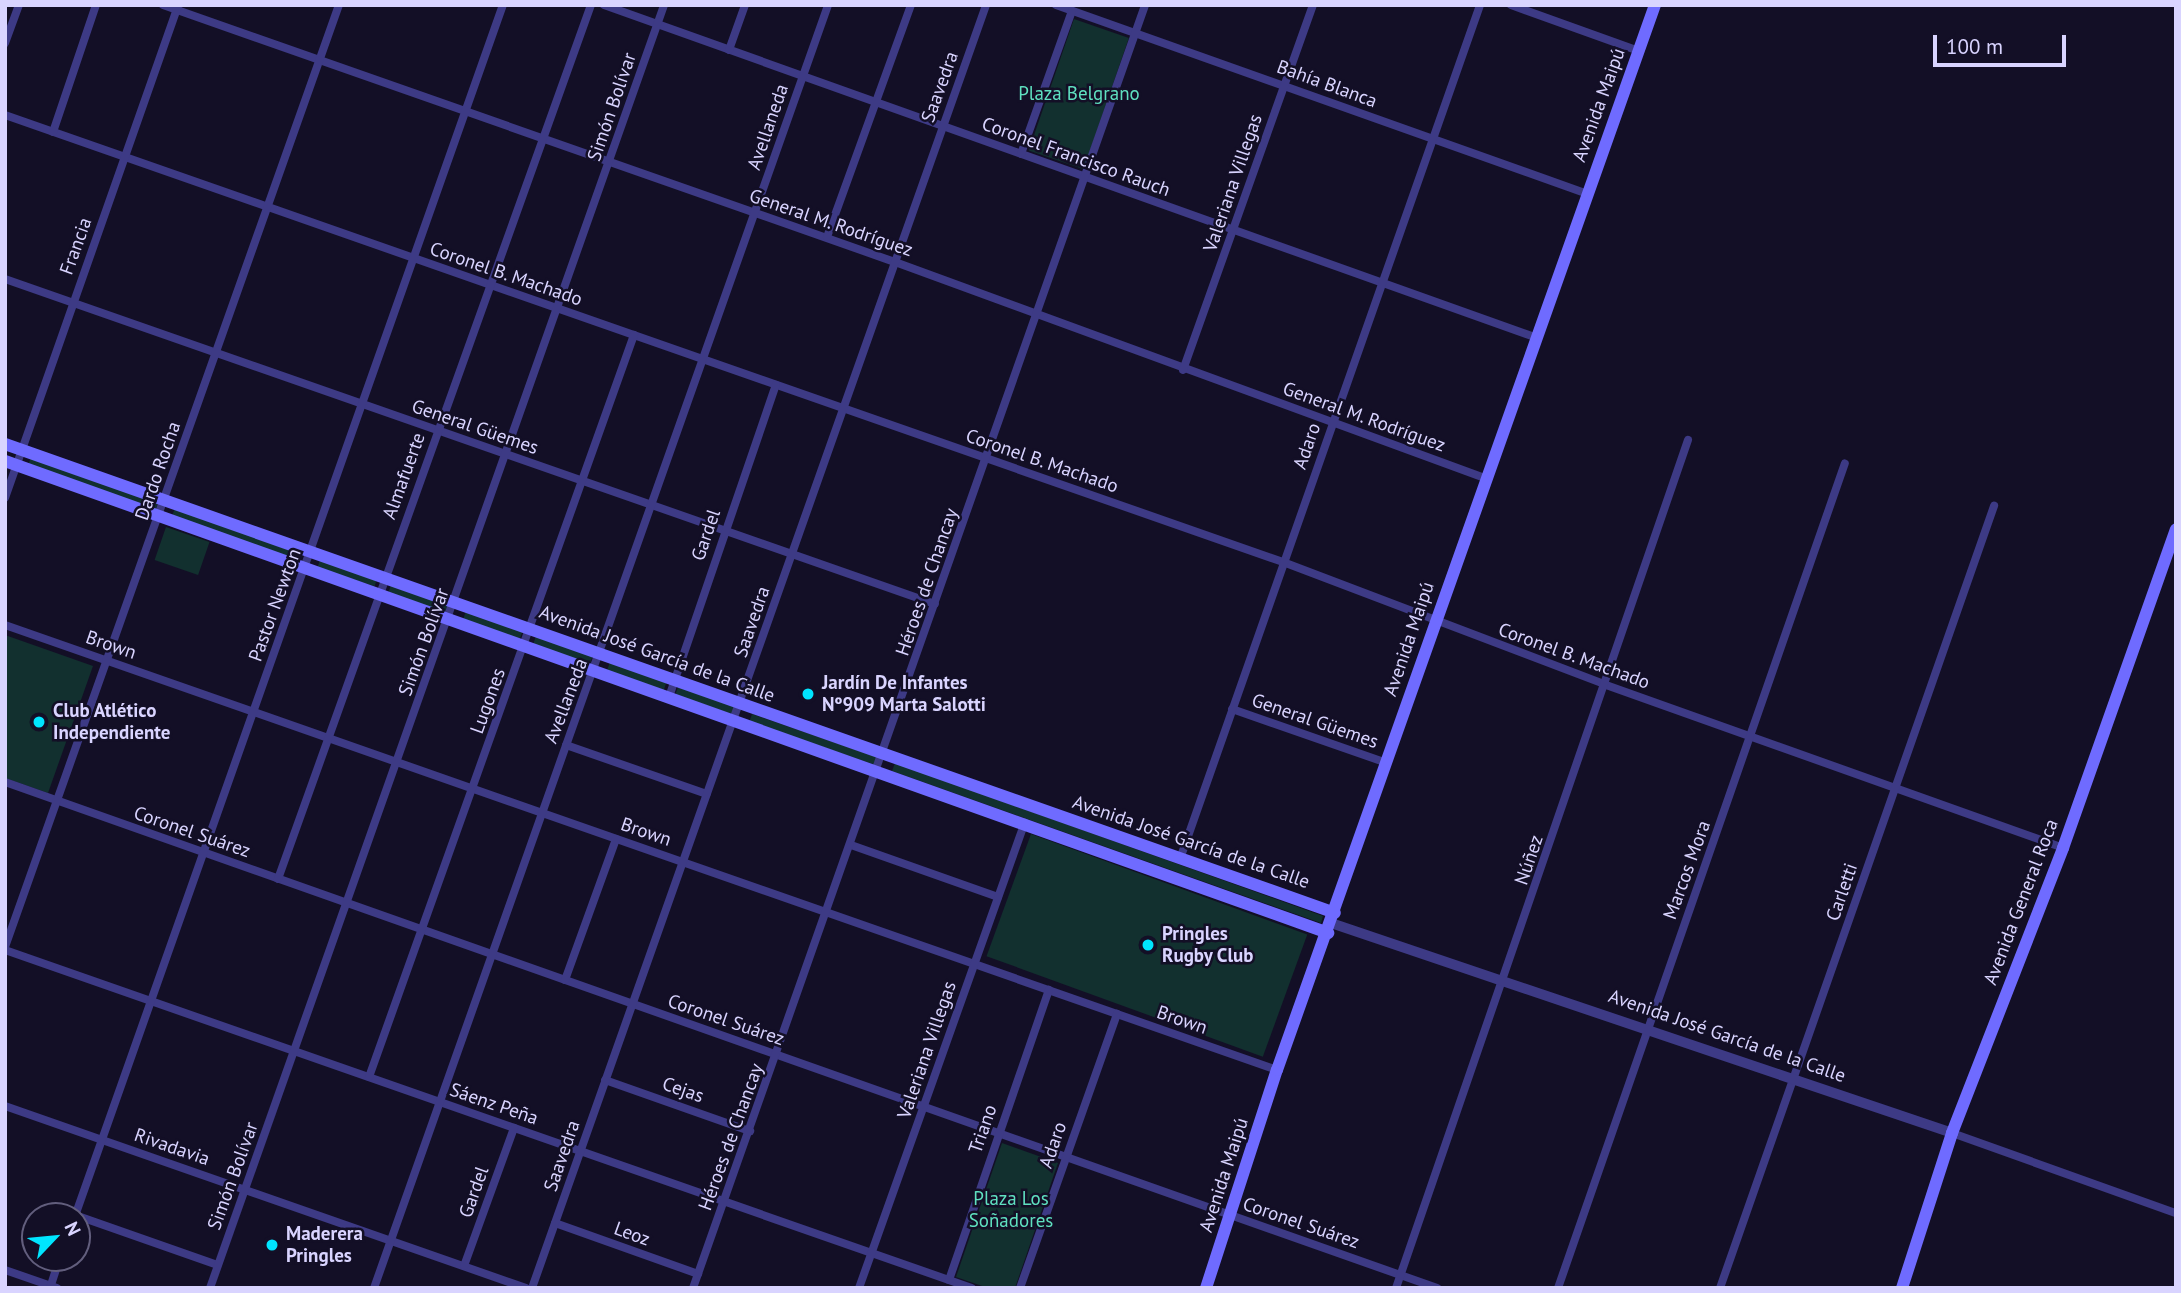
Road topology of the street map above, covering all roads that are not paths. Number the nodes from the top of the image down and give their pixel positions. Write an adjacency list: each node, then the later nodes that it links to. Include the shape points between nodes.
1 (19, 5): 23 (street)
2 (96, 5): 33 (street)
3 (163, 5): 19 (street, General M. Rodríguez)
4 (339, 5): 26 (street, Dardo Rocha)
5 (503, 5): 30 (street, Pastor Newton)
6 (591, 5): 34 (street, Almafuerte)
7 (604, 5): 21 (street, Coronel Francisco Rauch)
8 (664, 5): 21 (street, Simón Bolívar)
9 (745, 5): 24 (street)
10 (828, 5): 27 (street, Avellaneda)
11 (911, 5): 29 (street)
12 (986, 5): 32 (street, Saavedra)
13 (1056, 5): 20 (street, Bahía Blanca)
14 (1145, 5): 22 (street, Héroes de Chancay)
15 (1313, 5): 28 (street, Valeriana Villegas)
16 (1479, 5): 35 (street, Adaro)
17 (1511, 5): 25 (street)
18 (1655, 5): 25 (main road, Avenida Maipú)
19 (177, 8): 26 (street, General M. Rodríguez); 37 (street, Francia)
20 (1072, 11): 22 (street, Bahía Blanca); 36 (street)
21 (657, 25): 24 (street, Coronel Francisco Rauch); 38 (street, Simón Bolívar)
22 (1134, 34): 28 (street, Bahía Blanca); 39 (street, Héroes de Chancay)
23 (5, 43)
24 (729, 50): 27 (street, Coronel Francisco Rauch)
25 (1639, 51): 40 (main road, Avenida Maipú)
26 (319, 60): 30 (street, General M. Rodríguez); 41 (street, Dardo Rocha)
27 (803, 75): 29 (street, Coronel Francisco Rauch); 42 (street, Avellaneda)
28 (1284, 85): 35 (street, Bahía Blanca); 43 (street, Valeriana Villegas)
29 (878, 103): 32 (street, Coronel Francisco Rauch); 44 (street)
30 (466, 111): 34 (street, General M. Rodríguez); 45 (street, Pastor Newton)
31 (5, 115): 33 (street, Coronel B. Machado)
32 (943, 127): 36 (street, Coronel Francisco Rauch); 46 (street, Saavedra)
33 (53, 132): 37 (street, Coronel B. Machado)
34 (543, 138): 38 (street, General M. Rodríguez); 49 (street, Almafuerte)
35 (1432, 139): 40 (street, Bahía Blanca); 48 (street, Adaro)
36 (1021, 154): 39 (street, Coronel Francisco Rauch)
37 (125, 157): 41 (street, Coronel B. Machado); 50 (street, Francia)
38 (609, 161): 42 (street, General M. Rodríguez); 51 (street, Simón Bolívar)
39 (1086, 177): 43 (street, Coronel Francisco Rauch); 52 (street, Héroes de Chancay)
40 (1588, 194): 54 (main road, Avenida Maipú)
41 (267, 206): 45 (street, Coronel B. Machado); 55 (street, Dardo Rocha)
42 (755, 212): 44 (street, General M. Rodríguez); 56 (street, Avellaneda)
43 (1233, 230): 48 (street, Coronel Francisco Rauch); 57 (street, Valeriana Villegas)
44 (827, 237): 46 (street, General M. Rodríguez)
45 (414, 258): 49 (street, Coronel B. Machado); 59 (street, Pastor Newton)
46 (895, 261): 52 (street, General M. Rodríguez); 60 (street, Saavedra)
47 (5, 279): 50 (street, General Güemes)
48 (1382, 282): 54 (street, Coronel Francisco Rauch); 61 (street, Adaro)
49 (490, 284): 51 (street, Coronel B. Machado); 62 (street, Almafuerte)
50 (73, 303): 55 (street, General Güemes); 65 (street, Francia)
51 (557, 308): 53 (street, Coronel B. Machado); 66 (street, Simón Bolívar)
52 (1038, 314): 57 (street, General M. Rodríguez); 67 (street, Héroes de Chancay)
53 (634, 335): 56 (street, Coronel B. Machado); 71 (street, Lugones)
54 (1536, 338): 70 (main road, Avenida Maipú)
55 (216, 353): 59 (street, General Güemes); 73 (street, Dardo Rocha)
56 (703, 359): 58 (street, Coronel B. Machado); 74 (street, Avellaneda)
57 (1183, 370): 61 (street, General M. Rodríguez)
58 (776, 385): 60 (street, Coronel B. Machado); 78 (street, Gardel)
59 (362, 404): 62 (street, General Güemes); 79 (street, Pastor Newton)
60 (843, 408): 67 (street, Coronel B. Machado); 80 (street, Saavedra)
61 (1332, 422): 70 (street, General M. Rodríguez); 81 (street, Adaro)
62 (438, 430): 66 (street, General Güemes); 83 (street, Almafuerte)
63 (1688, 440): 96 (street, Núñez)
64 (5, 444): 65 (main road, Avenida José García de la Calle)
65 (24, 450): 68 (street, Francia); 73 (main road, Avenida José García de la Calle)
66 (505, 454): 71 (street, General Güemes); 85 (street, Simón Bolívar)
67 (987, 458): 81 (street, Coronel B. Machado); 86 (street, Héroes de Chancay)
68 (11, 463): 72 (street, Francia); 76 (main road, Avenida José García de la Calle)
69 (1845, 463): 102 (street, Marcos Mora)
70 (1485, 478): 88 (main road, Avenida Maipú)
71 (582, 481): 74 (street, General Güemes); 90 (street, Lugones)
72 (5, 498)
73 (165, 501): 76 (street, Dardo Rocha); 79 (main road, Avenida José García de la Calle)
74 (651, 505): 78 (street, General Güemes); 92 (street, Avellaneda)
75 (1994, 506): 110 (street, Carletti)
76 (159, 517): 82 (main road, Avenida José García de la Calle); 93 (street, Dardo Rocha)
77 (2176, 529): 118 (main road, Avenida General Roca)
78 (724, 531): 80 (street, General Güemes); 95 (street, Gardel)
79 (311, 554): 82 (street, Pastor Newton); 83 (main road, Avenida José García de la Calle)
80 (792, 554): 86 (street, General Güemes); 98 (street, Saavedra)
81 (1283, 562): 88 (street, Coronel B. Machado); 99 (street, Adaro)
82 (306, 568): 84 (main road, Avenida José García de la Calle); 100 (street, Pastor Newton)
83 (384, 578): 84 (street, Almafuerte); 85 (main road, Avenida José García de la Calle)
84 (379, 593): 87 (main road, Avenida José García de la Calle); 103 (street, Almafuerte)
85 (455, 602): 87 (street, Simón Bolívar); 90 (main road, Avenida José García de la Calle)
86 (935, 604): 105 (street, Héroes de Chancay)
87 (450, 618): 91 (main road, Avenida José García de la Calle); 106 (street, Simón Bolívar)
88 (1436, 622): 96 (street, Coronel B. Machado); 107 (main road, Avenida Maipú)
89 (5, 625): 93 (street, Brown)
90 (531, 629): 91 (street, Lugones); 92 (main road, Avenida José García de la Calle)
91 (525, 645): 94 (main road, Avenida José García de la Calle); 111 (street, Lugones)
92 (601, 654): 94 (street, Avellaneda); 95 (main road, Avenida José García de la Calle)
93 (107, 660): 100 (street, Brown); 113 (street, Dardo Rocha)
94 (595, 670): 97 (main road, Avenida José García de la Calle); 104 (street, Avellaneda)
95 (675, 680): 97 (street, Gardel); 98 (main road, Avenida José García de la Calle)
96 (1606, 685): 102 (street, Coronel B. Machado); 132 (street, Núñez)
97 (669, 697): 101 (main road, Avenida José García de la Calle)
98 (740, 704): 101 (street, Saavedra); 105 (main road, Avenida José García de la Calle)
99 (1232, 709): 107 (street, General Güemes); 120 (street, Adaro)
100 (253, 712): 103 (street, Brown); 119 (street, Pastor Newton)
101 (735, 720): 108 (main road, Avenida José García de la Calle); 112 (street, Saavedra)
102 (1753, 737): 110 (street, Coronel B. Machado); 137 (street, Marcos Mora)
103 (329, 738): 106 (street, Brown); 122 (street, Almafuerte)
104 (566, 745): 112 (street); 114 (street, Avellaneda)
105 (884, 755): 108 (street, Héroes de Chancay); 120 (main road, Avenida José García de la Calle)
106 (397, 762): 111 (street, Brown); 124 (street, Simón Bolívar)
107 (1387, 763): 126 (main road, Avenida Maipú)
108 (878, 771): 115 (main road, Avenida José García de la Calle); 117 (street, Héroes de Chancay)
109 (5, 782): 113 (street, Coronel Suárez)
110 (1895, 787): 118 (street, Coronel B. Machado); 142 (street, Carletti)
111 (474, 789): 114 (street, Brown); 127 (street, Lugones)
112 (706, 794): 121 (street, Saavedra)
113 (57, 801): 119 (street, Coronel Suárez); 128 (street, Dardo Rocha)
114 (542, 813): 116 (street, Brown); 129 (street, Avellaneda)
115 (1026, 823): 123 (street, Valeriana Villegas); 126 (main road, Avenida José García de la Calle)
116 (616, 838): 121 (street, Brown); 131 (street)
117 (851, 845): 123 (street); 125 (street, Héroes de Chancay)
118 (2063, 848): 150 (main road, Avenida General Roca)
119 (204, 852): 122 (street, Coronel Suárez); 134 (street, Pastor Newton)
120 (1180, 859): 126 (main road, Avenida José García de la Calle)
121 (683, 862): 125 (street, Brown); 135 (street, Saavedra)
122 (278, 879): 124 (street, Coronel Suárez)
123 (998, 897): 130 (street, Valeriana Villegas)
124 (346, 903): 127 (street, Coronel Suárez); 138 (street, Simón Bolívar)
125 (828, 913): 130 (street, Brown); 139 (street, Héroes de Chancay)
126 (1331, 923): 132 (street, Avenida José García de la Calle); 140 (main road, Avenida Maipú)
127 (422, 929): 129 (street, Coronel Suárez); 141 (street, Lugones)
128 (5, 948): 134 (street, Sáenz Peña)
129 (492, 954): 131 (street, Coronel Suárez); 144 (street, Avellaneda)
130 (974, 964): 133 (street, Brown); 146 (street, Valeriana Villegas)
131 (565, 980): 135 (street, Coronel Suárez)
132 (1504, 981): 137 (street, Avenida José García de la Calle); 167 (street, Núñez)
133 (1049, 990): 136 (street, Brown); 149 (street, Triano)
134 (151, 1001): 138 (street, Sáenz Peña); 151 (street, Pastor Newton)
135 (632, 1004): 139 (street, Coronel Suárez); 143 (street, Saavedra)
136 (1117, 1014): 140 (street, Brown); 153 (street, Adaro)
137 (1646, 1029): 142 (street, Avenida José García de la Calle); 181 (street, Marcos Mora)
138 (294, 1051): 141 (street, Sáenz Peña); 154 (street, Simón Bolívar)
139 (778, 1055): 146 (street, Coronel Suárez); 148 (street, Héroes de Chancay)
140 (1277, 1070): 158 (main road, Avenida Maipú)
141 (369, 1077): 144 (street, Sáenz Peña)
142 (1794, 1079): 150 (street, Avenida José García de la Calle); 182 (street, Carletti)
143 (606, 1080): 148 (street, Cejas); 152 (street, Saavedra)
144 (440, 1102): 147 (street, Sáenz Peña); 161 (street, Avellaneda)
145 (5, 1106): 151 (street, Rivadavia)
146 (925, 1107): 149 (street, Coronel Suárez); 162 (street, Valeriana Villegas)
147 (514, 1128): 152 (street, Sáenz Peña); 164 (street, Gardel)
148 (750, 1131): 155 (street, Héroes de Chancay)
149 (998, 1133): 153 (street, Coronel Suárez); 168 (street, Triano)
150 (1952, 1133): 157 (street); 183 (main road, Avenida General Roca)
151 (102, 1140): 154 (street, Rivadavia); 156 (street, Pastor Newton)
152 (580, 1151): 155 (street, Sáenz Peña); 160 (street, Saavedra)
153 (1066, 1157): 158 (street, Coronel Suárez); 177 (street, Adaro)
154 (245, 1190): 161 (street, Rivadavia); 163 (street, Simón Bolívar)
155 (724, 1201): 162 (street, Sáenz Peña); 166 (street, Héroes de Chancay)
156 (80, 1202)
157 (2176, 1213)
158 (1233, 1216): 167 (street, Coronel Suárez); 178 (main road, Avenida Maipú)
159 (91, 1221): 163 (street)
160 (555, 1223): 166 (street, Leoz); 173 (street, Saavedra)
161 (391, 1241): 164 (street, Rivadavia); 171 (street, Avellaneda)
162 (871, 1253): 168 (street, Sáenz Peña); 175 (street, Valeriana Villegas)
163 (218, 1265): 170 (street, Simón Bolívar)
164 (464, 1266): 172 (street, Rivadavia)
165 (5, 1270): 169 (street)
166 (698, 1274): 174 (street, Héroes de Chancay)
167 (1401, 1275): 179 (street, Núñez); 180 (street, Coronel Suárez)
168 (949, 1280): 176 (street, Sáenz Peña)
169 (52, 1287)
170 (210, 1288)
171 (374, 1288)
172 (526, 1288)
173 (532, 1288)
174 (693, 1288)
175 (859, 1288)
176 (972, 1288)
177 (1020, 1288)
178 (1206, 1288)
179 (1396, 1288)
180 (1437, 1288)
181 (1558, 1288)
182 (1720, 1288)
183 (1902, 1288)

